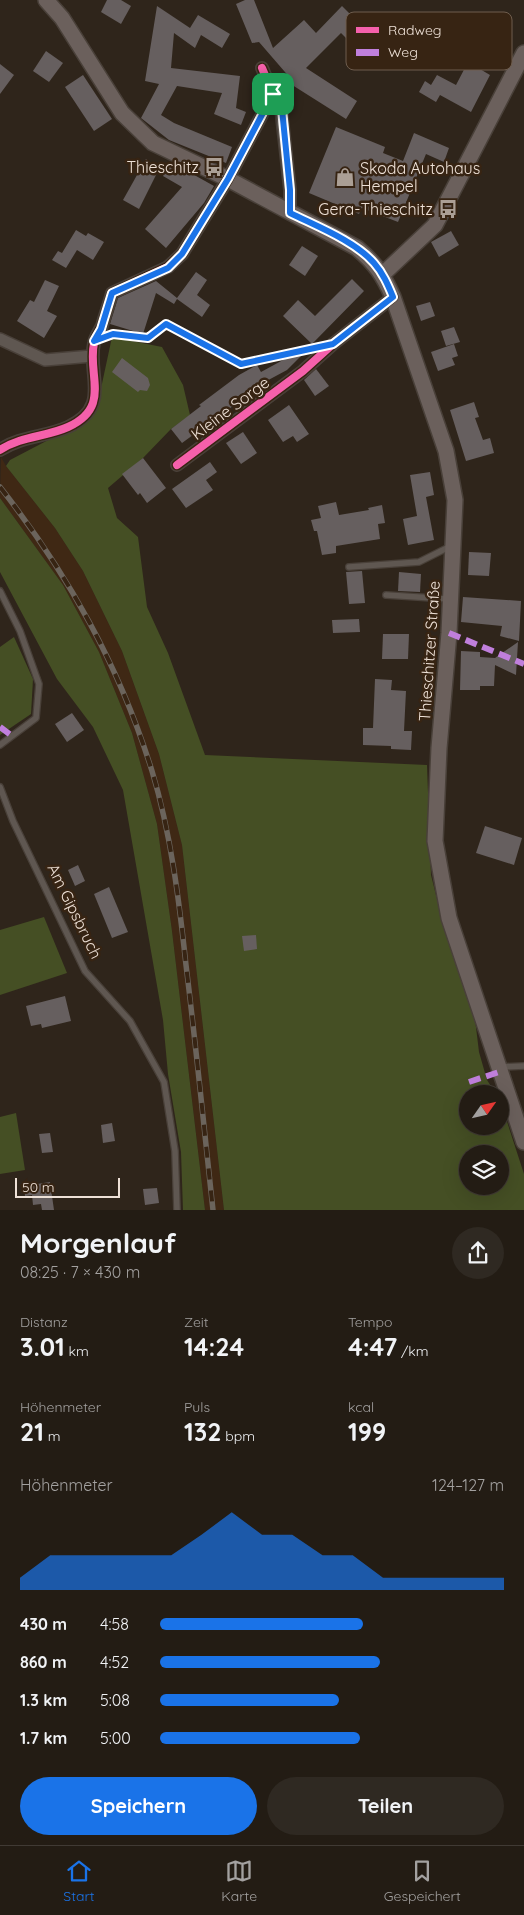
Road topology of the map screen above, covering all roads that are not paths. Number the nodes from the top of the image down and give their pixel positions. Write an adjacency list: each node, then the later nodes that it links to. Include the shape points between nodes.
1 (46, 0): 5 (main road, Thieschitzer Straße, via 62,18 122,112 153,143)
2 (524, 53): 7 (main road, via 435,225)
3 (262, 68): 4 (street)
4 (273, 94): 5 (street); 6 (street, via 282,109)
5 (228, 179): 6 (main road, Thieschitzer Straße); 10 (street, via 182,254 168,268 112,293 94,341)
6 (290, 213): 7 (main road, Thieschitzer Straße, via 358,248)
7 (383, 274): 8 (main road, Thieschitzer Straße)
8 (393, 297): 12 (street, Kleine Sorge); 13 (main road, Thieschitzer Straße, via 446,451 455,500)
9 (0, 339): 10 (street, via 45,360)
10 (92, 356): 11 (street, via 96,391 88,412 70,426 13,442)
11 (0, 450)
12 (177, 465)
13 (453, 545): 14 (lane, via 419,562); 17 (main road, Thieschitzer Straße)
14 (348, 567)
15 (0, 591): 18 (lane, via 20,631 40,684 36,718)
16 (386, 596): 17 (lane)
17 (451, 599): 21 (main road, Thieschitzer Straße, via 439,748 436,841 449,918)
18 (0, 745)
19 (0, 788): 23 (lane, Am Gipsbruch, via 85,971 130,1021 164,1082 175,1151)
20 (524, 1066): 21 (lane)
21 (500, 1067): 22 (main road, Thieschitzer Straße)
22 (524, 1142)
23 (177, 1210)

